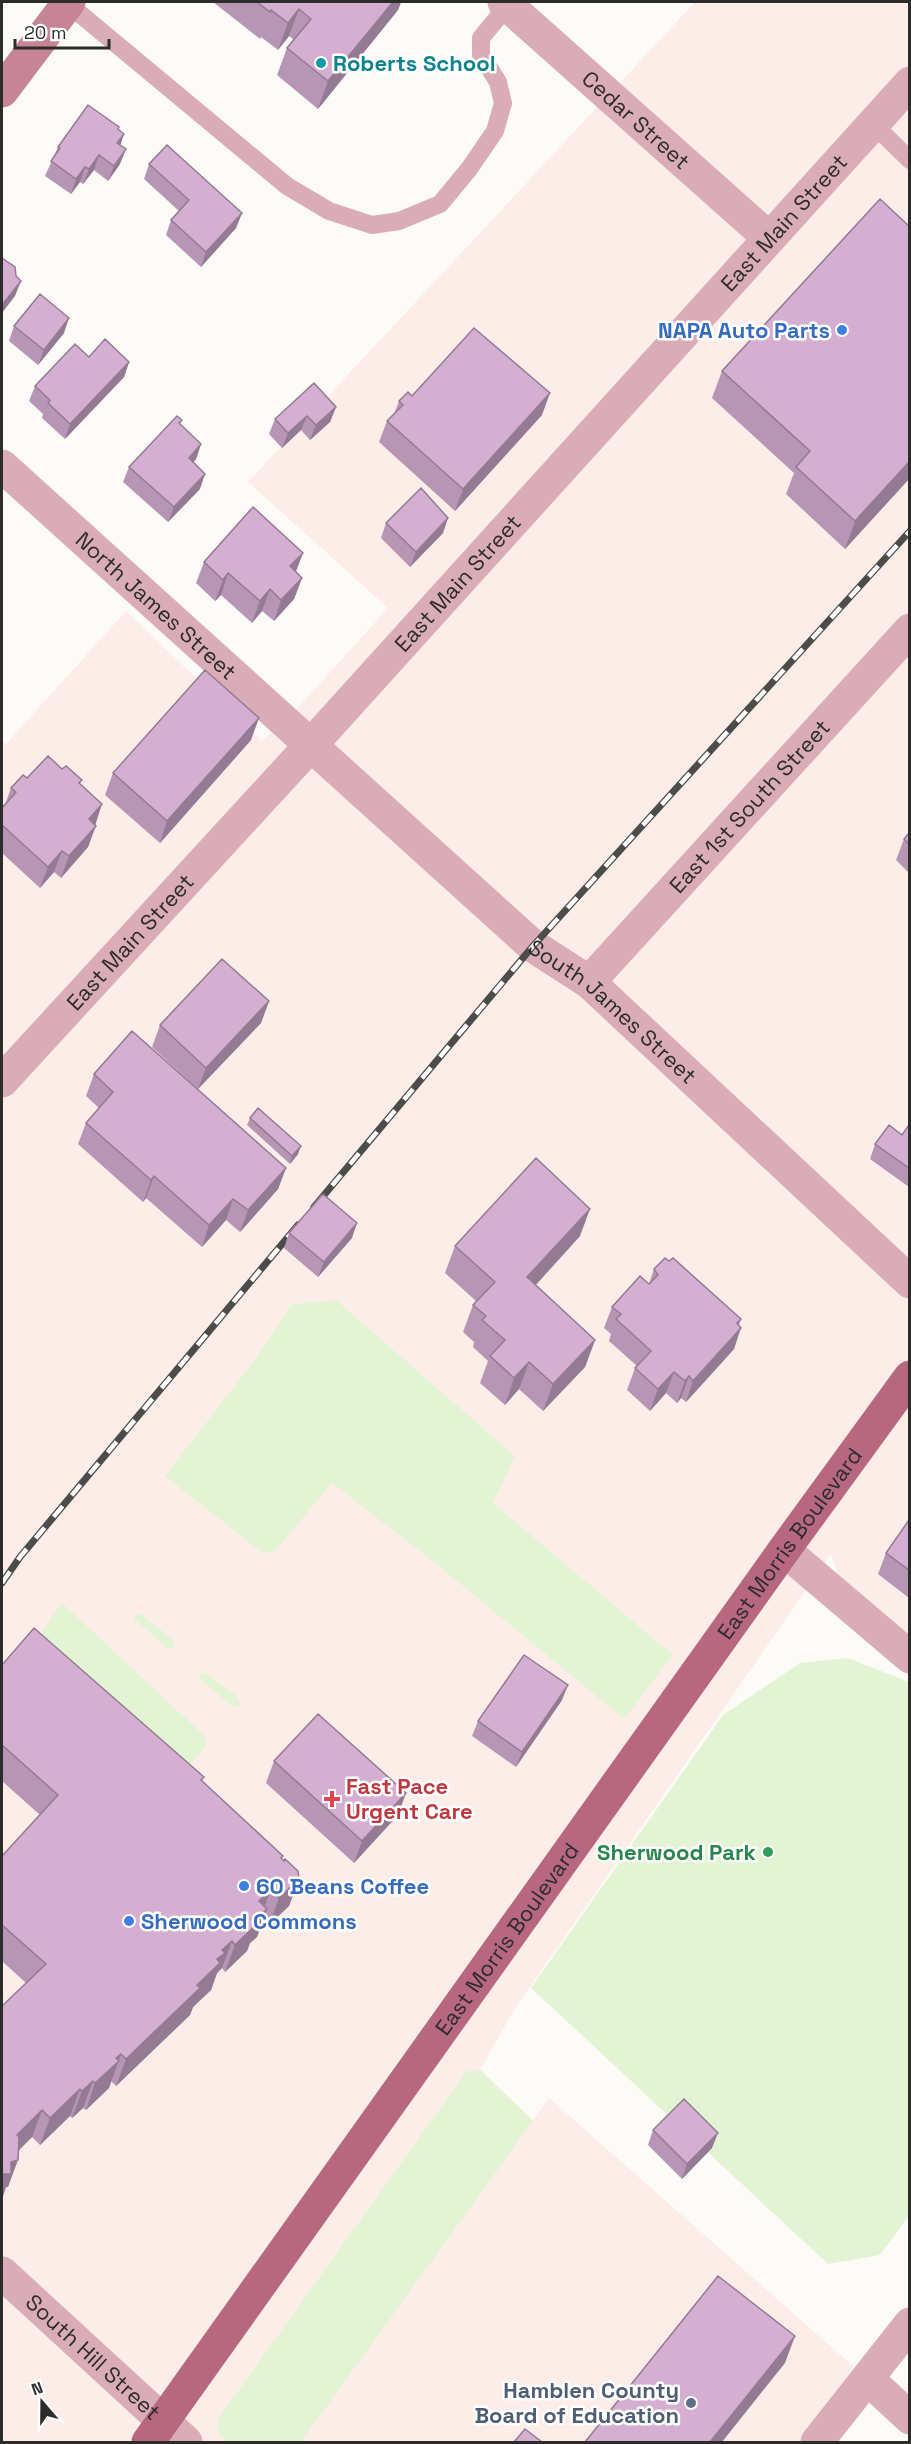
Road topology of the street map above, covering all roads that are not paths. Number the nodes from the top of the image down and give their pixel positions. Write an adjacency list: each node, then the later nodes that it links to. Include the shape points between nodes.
1 (68, 2): 2 (lane, via 287,186 329,211 372,225 399,221 440,204 495,131 503,103 498,82 481,55 481,38); 4 (main road)
2 (506, 3): 7 (street, Cedar Street)
3 (909, 83): 5 (street, East Main Street)
4 (2, 91)
5 (873, 124): 6 (lane); 7 (street, East Main Street)
6 (909, 160)
7 (770, 238): 10 (street, East Main Street)
8 (2, 466): 10 (street, North James Street)
9 (909, 630): 11 (street, East 1st South Street)
10 (310, 746): 11 (street, South James Street, via 533,946); 12 (street, East Main Street)
11 (589, 982): 13 (street, South James Street)
12 (2, 1081)
13 (909, 1282)
14 (909, 1377): 15 (main road, East Morris Boulevard)
15 (784, 1550): 16 (street); 21 (main road, East Morris Boulevard)
16 (909, 1657)
17 (2, 2273): 21 (street, South Hill Street)
18 (909, 2324): 19 (street)
19 (868, 2380): 20 (street); 22 (street)
20 (909, 2418)
21 (165, 2435)
22 (817, 2442)

